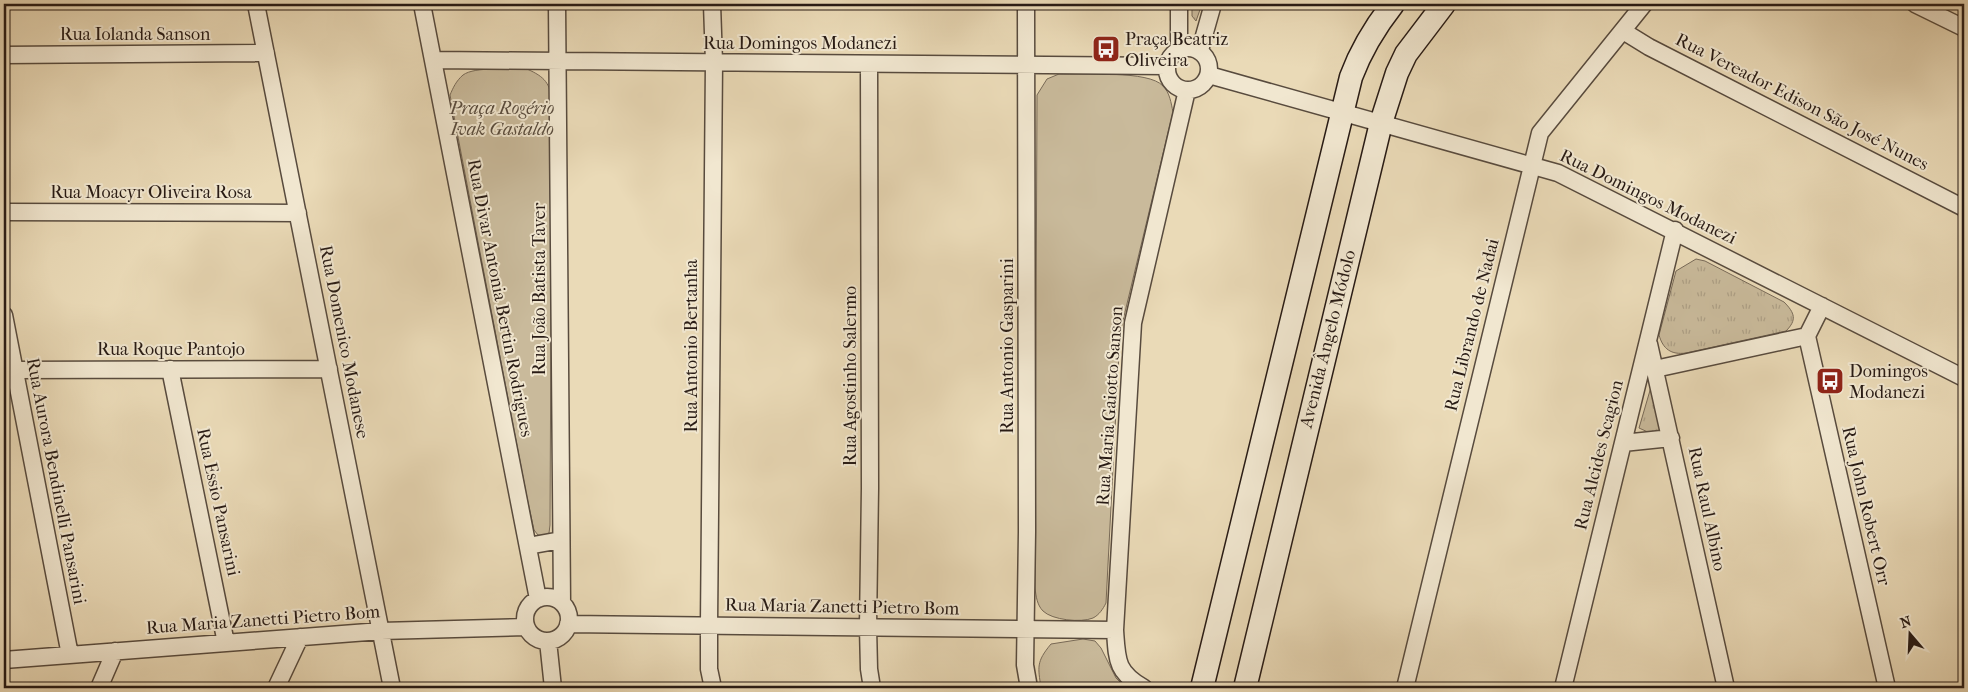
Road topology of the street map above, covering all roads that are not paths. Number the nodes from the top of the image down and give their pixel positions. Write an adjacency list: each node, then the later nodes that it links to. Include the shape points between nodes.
1 (256, 4): 16 (street, Rua Domenico Modanese)
2 (422, 4): 18 (street, Rua Divar Antonia Bertin Rodrigues)
3 (557, 4): 19 (street, Rua João Batista Taver)
4 (712, 4): 20 (street, Rua Antonio Bertanha)
5 (1026, 4): 22 (street, Rua Antonio Gasparini)
6 (1179, 4): 14 (street)
7 (1213, 4): 15 (street)
8 (1393, 4): 26 (street, via 1360,53)
9 (1444, 4): 27 (street, Avenida Ângelo Módolo, via 1406,54)
10 (1644, 4): 13 (street, Rua Librando de Nadai)
11 (1914, 4): 12 (street)
12 (1964, 28)
13 (1623, 31): 28 (street, Rua Librando de Nadai, via 1540,133); 29 (street, Rua Vereador Edison São José Nunes)
14 (1179, 49): 15 (street); 23 (street)
15 (1200, 50): 24 (street, via 1209,61)
16 (266, 53): 17 (street, Rua Iolanda Sanson); 31 (street, Rua Domenico Modanese)
17 (4, 55)
18 (433, 60): 19 (street, Rua Domingos Modanezi); 45 (street, Rua Divar Antonia Bertin Rodrigues)
19 (557, 61): 20 (street, Rua Domingos Modanezi); 44 (street, Rua João Batista Taver)
20 (714, 62): 21 (street, Rua Domingos Modanezi); 49 (street, Rua Antonio Bertanha)
21 (869, 64): 22 (street, Rua Domingos Modanezi); 51 (street, Rua Agostinho Salermo)
22 (1026, 65): 23 (street, Rua Domingos Modanezi); 52 (street, Rua Antonio Gasparini)
23 (1167, 66): 25 (street, via 1174,85)
24 (1209, 75): 25 (street, via 1200,86); 26 (street, Rua Domingos Modanezi)
25 (1187, 90): 53 (street, Rua Maria Gaiotto Sanson, via 1133,322)
26 (1341, 113): 27 (street, Rua Domingos Modanezi); 70 (street)
27 (1381, 122): 28 (street, Rua Domingos Modanezi); 71 (street, Avenida Ângelo Módolo)
28 (1531, 166): 32 (street, Rua Domingos Modanezi, via 1558,173); 72 (street, Rua Librando de Nadai)
29 (1964, 208)
30 (4, 212): 31 (street, Rua Moacyr Oliveira Rosa)
31 (298, 212): 38 (street, Rua Domenico Modanese)
32 (1675, 230): 33 (street, Rua Domingos Modanezi); 36 (street, Rua Alcides Scagion)
33 (1822, 306): 35 (street); 41 (street, Rua Domingos Modanezi)
34 (4, 315): 40 (street, Rua Aurora Bendinelli Pansarini)
35 (1807, 336): 39 (street); 74 (street, Rua John Robert Orr)
36 (1648, 339): 39 (street, Rua Raul Albino); 43 (street, Rua Alcides Scagion)
37 (170, 369): 38 (street, Rua Roque Pantojo); 40 (street, Rua Roque Pantojo); 57 (street, Rua Essio Pansarini)
38 (329, 369): 54 (street, Rua Domenico Modanese)
39 (1655, 369): 42 (street, Rua Raul Albino)
40 (14, 370): 59 (street, Rua Aurora Bendinelli Pansarini)
41 (1964, 378)
42 (1671, 438): 43 (street); 73 (street, Rua Raul Albino)
43 (1623, 444): 61 (street, Rua Alcides Scagion)
44 (562, 540): 45 (street); 47 (street, Rua João Batista Taver)
45 (528, 546): 46 (street, Rua Divar Antonia Bertin Rodrigues)
46 (538, 599): 47 (street, via 550,598); 50 (street, via 526,614)
47 (562, 603): 48 (street, via 569,616)
48 (568, 624): 49 (street, Rua Maria Zanetti Pietro Bom); 56 (street, via 562,636)
49 (709, 625): 51 (street, Rua Maria Zanetti Pietro Bom); 66 (street, Rua Antonio Bertanha, via 709,669)
50 (526, 627): 54 (street, Rua Maria Zanetti Pietro Bom); 56 (street, via 535,638)
51 (868, 627): 52 (street, Rua Maria Zanetti Pietro Bom); 67 (street, Rua Agostinho Salermo)
52 (1026, 629): 53 (street, Rua Maria Zanetti Pietro Bom); 68 (street, Rua Antonio Gasparini, via 1024,665)
53 (1115, 630): 69 (street, Rua Maria Gaiotto Sanson, via 1120,668)
54 (381, 631): 55 (street, Rua Maria Zanetti Pietro Bom); 64 (street, Rua Domenico Modanese)
55 (300, 638): 57 (street, Rua Maria Zanetti Pietro Bom); 63 (street)
56 (548, 641): 65 (street)
57 (226, 643): 58 (street, Rua Maria Zanetti Pietro Bom)
58 (115, 652): 59 (street, Rua Maria Zanetti Pietro Bom); 62 (street)
59 (70, 655): 60 (street, Rua Maria Zanetti Pietro Bom)
60 (4, 660)
61 (1566, 684)
62 (99, 688)
63 (276, 688)
64 (392, 688)
65 (553, 688)
66 (713, 688)
67 (872, 688)
68 (1029, 688)
69 (1144, 688)
70 (1202, 688)
71 (1246, 688)
72 (1405, 688)
73 (1726, 688)
74 (1887, 688)

